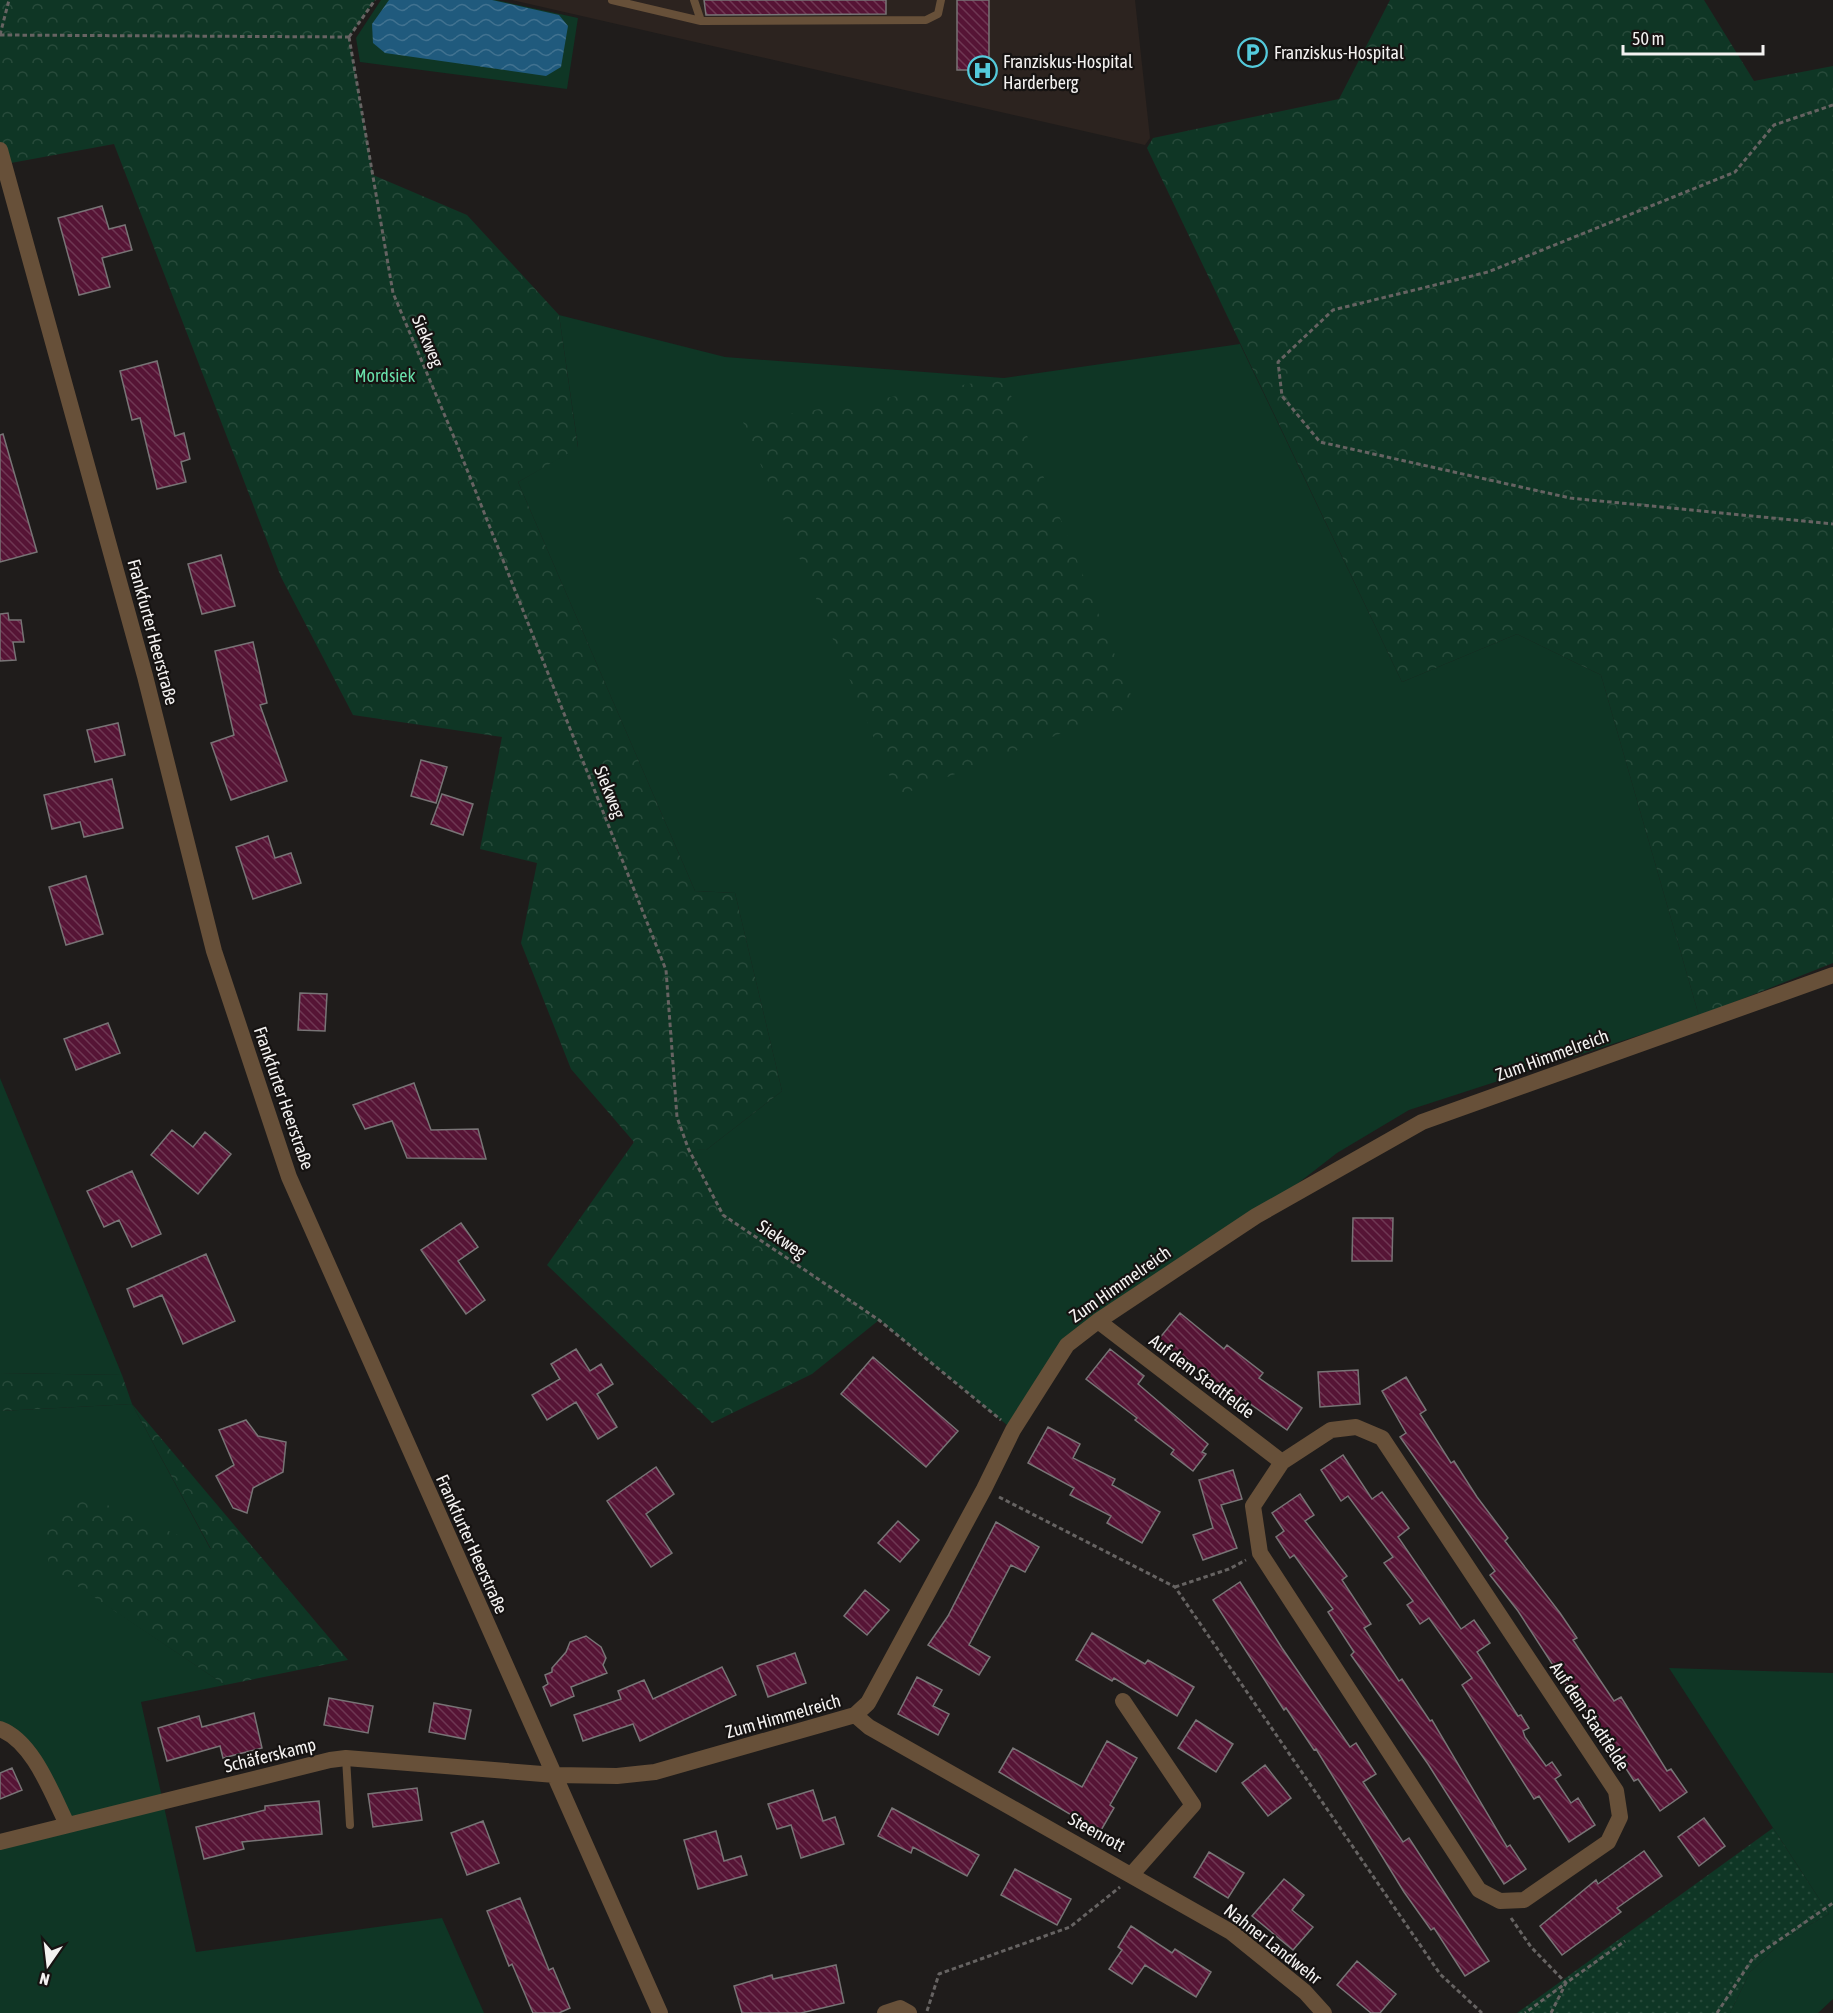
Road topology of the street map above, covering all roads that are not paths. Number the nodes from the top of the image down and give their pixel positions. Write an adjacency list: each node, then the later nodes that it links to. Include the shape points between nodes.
1 (612, 0): 4 (lane)
2 (694, 0): 4 (lane)
3 (941, 0): 4 (lane, via 938,14 926,20)
4 (701, 21)
5 (0, 150): 13 (street, Frankfurter Heerstraße, via 145,676 214,951 289,1177)
6 (1833, 975): 7 (street, Zum Himmelreich, via 1422,1122 1256,1216)
7 (1098, 1321): 8 (street, Auf dem Stadtfelde); 10 (street, Zum Himmelreich, via 1067,1345 1013,1430 868,1704)
8 (1282, 1462): 8 (street, Auf dem Stadtfelde, via 1331,1430 1356,1427 1382,1438 1616,1791 1620,1817 1608,1842 1524,1900 1500,1902 1479,1890 1260,1553 1253,1506)
9 (1123, 1701): 17 (street, Steenrott, via 1193,1805)
10 (855, 1715): 13 (street, Zum Himmelreich, via 655,1772); 17 (street, Steenrott, via 868,1727)
11 (0, 1729): 14 (street, via 11,1733 39,1767)
12 (346, 1758): 13 (street, Schäferskamp); 14 (street, Schäferskamp); 15 (lane)
13 (555, 1775): 18 (street, Frankfurter Heerstraße)
14 (67, 1824): 16 (street, Schäferskamp)
15 (350, 1826)
16 (0, 1842)
17 (1132, 1874): 21 (street, Nahner Landwehr, via 1231,1932 1305,1992)
18 (660, 2013)
19 (885, 2013): 20 (street, via 900,2008)
20 (909, 2013)
21 (1324, 2013)

